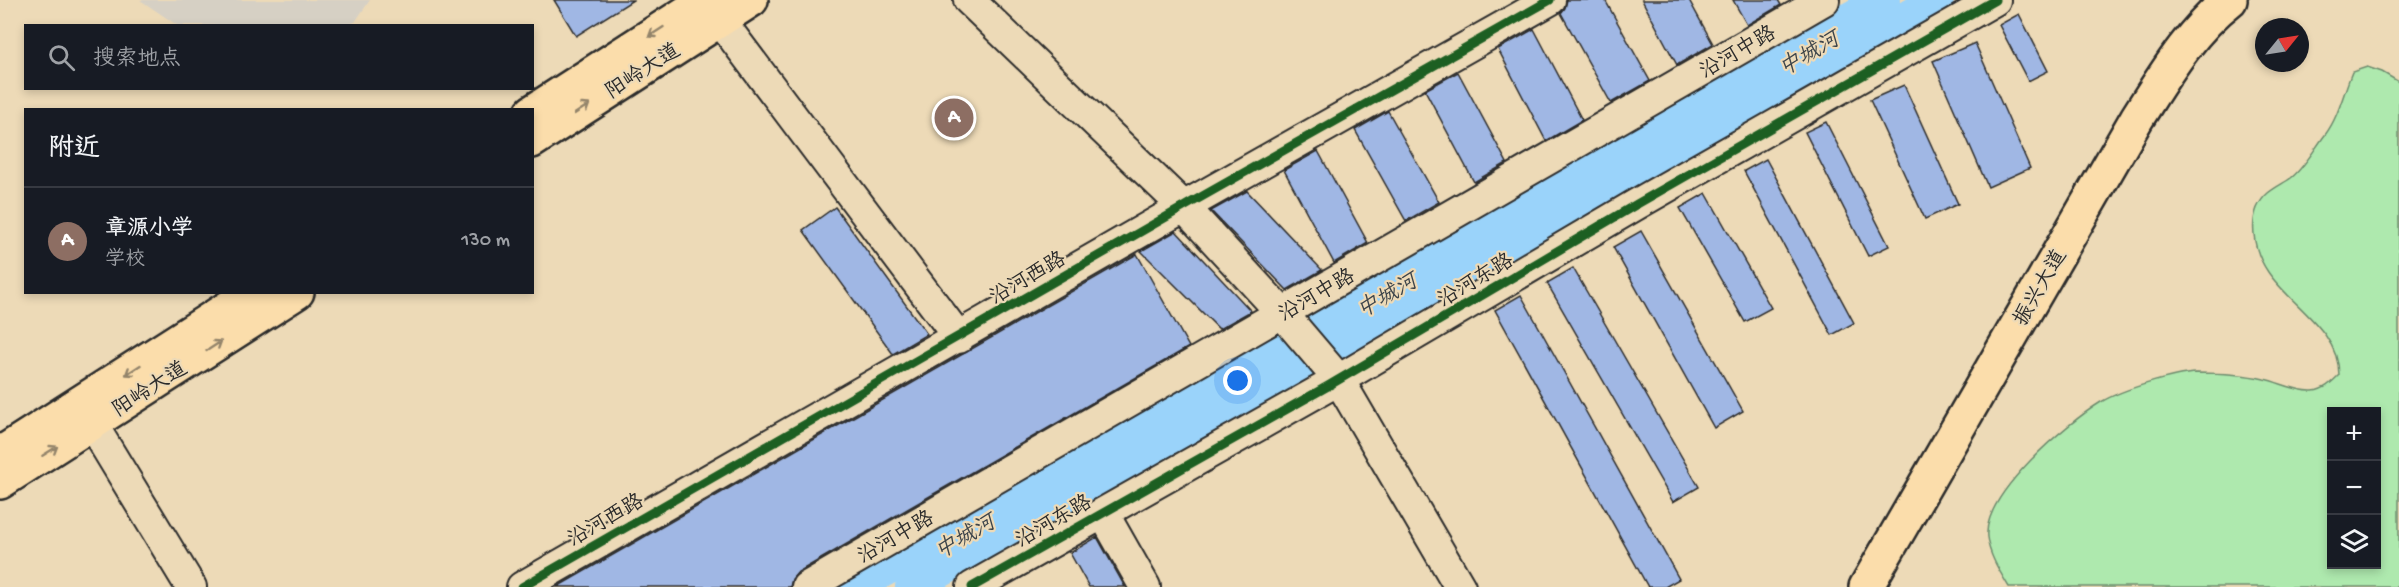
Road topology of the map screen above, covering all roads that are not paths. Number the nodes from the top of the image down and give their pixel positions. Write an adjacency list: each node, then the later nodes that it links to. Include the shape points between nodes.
1 (751, 0): 8 (main road, 阳岭大道)
2 (969, 0): 11 (street)
3 (1550, 0): 11 (street, 沿河西路)
4 (1824, 0): 14 (street, 沿河中路)
5 (1995, 0): 16 (street, 沿河东路, via 1637,204)
6 (2206, 0): 27 (main road, 振兴大道, via 2173,36 2125,109)
7 (2230, 0): 28 (main road, 振兴大道, via 2184,47 2137,118)
8 (713, 10): 9 (main road, 阳岭大道, one-way to 9); 10 (main road, 阳岭大道, one-way to 8); 15 (street)
9 (534, 111)
10 (534, 140)
11 (1184, 207): 14 (street); 15 (street, 沿河西路)
12 (250, 294): 18 (main road, 阳岭大道, one-way to 18)
13 (294, 294): 17 (main road, 阳岭大道, one-way to 13)
14 (1288, 320): 16 (street); 23 (street, 沿河中路)
15 (959, 338): 22 (street, 沿河西路)
16 (1331, 371): 20 (street, 沿河东路); 26 (street)
17 (92, 424): 19 (main road, 阳岭大道, one-way to 17); 21 (street)
18 (0, 454)
19 (0, 482)
20 (1103, 513): 24 (street, 沿河东路); 25 (street)
21 (191, 587)
22 (522, 587)
23 (807, 587)
24 (972, 587)
25 (1145, 587)
26 (1460, 587)
27 (1852, 587)
28 (1866, 587)

